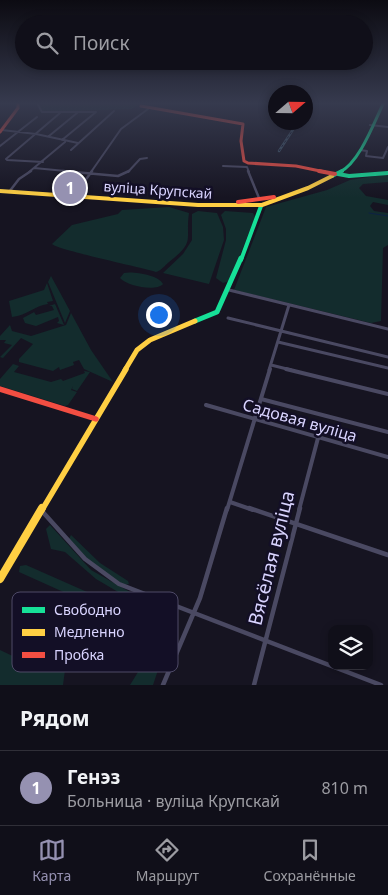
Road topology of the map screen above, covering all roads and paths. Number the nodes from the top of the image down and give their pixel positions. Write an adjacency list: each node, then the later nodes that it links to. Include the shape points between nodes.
1 (13, 134): 12 (street)
2 (17, 134): 15 (street)
3 (36, 134): 11 (street); 20 (street, via 6,160)
4 (52, 134): 11 (street)
5 (72, 134): 13 (street)
6 (88, 134): 14 (street)
7 (118, 134): 23 (street)
8 (242, 134): 25 (main road, via 244,161 248,164 296,166)
9 (366, 134): 25 (main road, via 352,160)
10 (367, 134): 18 (main road)
11 (48, 137): 13 (street)
12 (10, 138)
13 (64, 141): 14 (street); 20 (street)
14 (78, 143): 17 (street)
15 (0, 146)
16 (388, 147): 18 (street, via 383,158 366,156 367,151)
17 (71, 150)
18 (360, 150): 25 (main road, via 354,162)
19 (147, 158): 23 (street, via 140,159 128,172 118,176)
20 (42, 162): 22 (street)
21 (223, 166): 29 (street, via 247,167)
22 (34, 168): 23 (street); 27 (street)
23 (91, 173): 28 (street)
24 (388, 173): 25 (main road)
25 (337, 174): 29 (main road, вуліца Крупскай, via 289,194)
26 (0, 190): 27 (main road, вуліца Крупскай)
27 (10, 191): 28 (main road, вуліца Крупскай)
28 (74, 196): 29 (main road, вуліца Крупскай, via 198,203)
29 (259, 201): 30 (main road)
30 (229, 290): 31 (street); 43 (main road, via 214,315 150,340 137,350)
31 (289, 305): 33 (street); 34 (street)
32 (228, 318): 34 (street)
33 (388, 329)
34 (281, 332): 35 (street); 36 (street)
35 (278, 342): 37 (street); 38 (street)
36 (388, 357)
37 (271, 366): 40 (street); 41 (street)
38 (388, 368)
39 (0, 389): 43 (main road)
40 (388, 394)
41 (261, 399): 44 (street); 45 (street)
42 (206, 405): 44 (street, Садовая вуліца)
43 (96, 418): 49 (main road)
44 (255, 420): 46 (street, Садовая вуліца); 48 (street)
45 (388, 432)
46 (318, 438): 47 (street, Садовая вуліца); 50 (street, Вясёлая вуліца)
47 (388, 457)
48 (229, 502): 50 (street); 55 (street)
49 (41, 510): 52 (main road); 53 (street, via 80,557 96,571)
50 (296, 524): 51 (street); 56 (street, Вясёлая вуліца)
51 (388, 554)
52 (0, 579)
53 (138, 592)
54 (178, 608): 55 (street)
55 (192, 614): 56 (street); 57 (street)
56 (265, 642): 60 (street, Вясёлая вуліца); 61 (street)
57 (178, 648)
58 (168, 672): 59 (street)
59 (163, 685)
60 (254, 685)
61 (381, 685)

